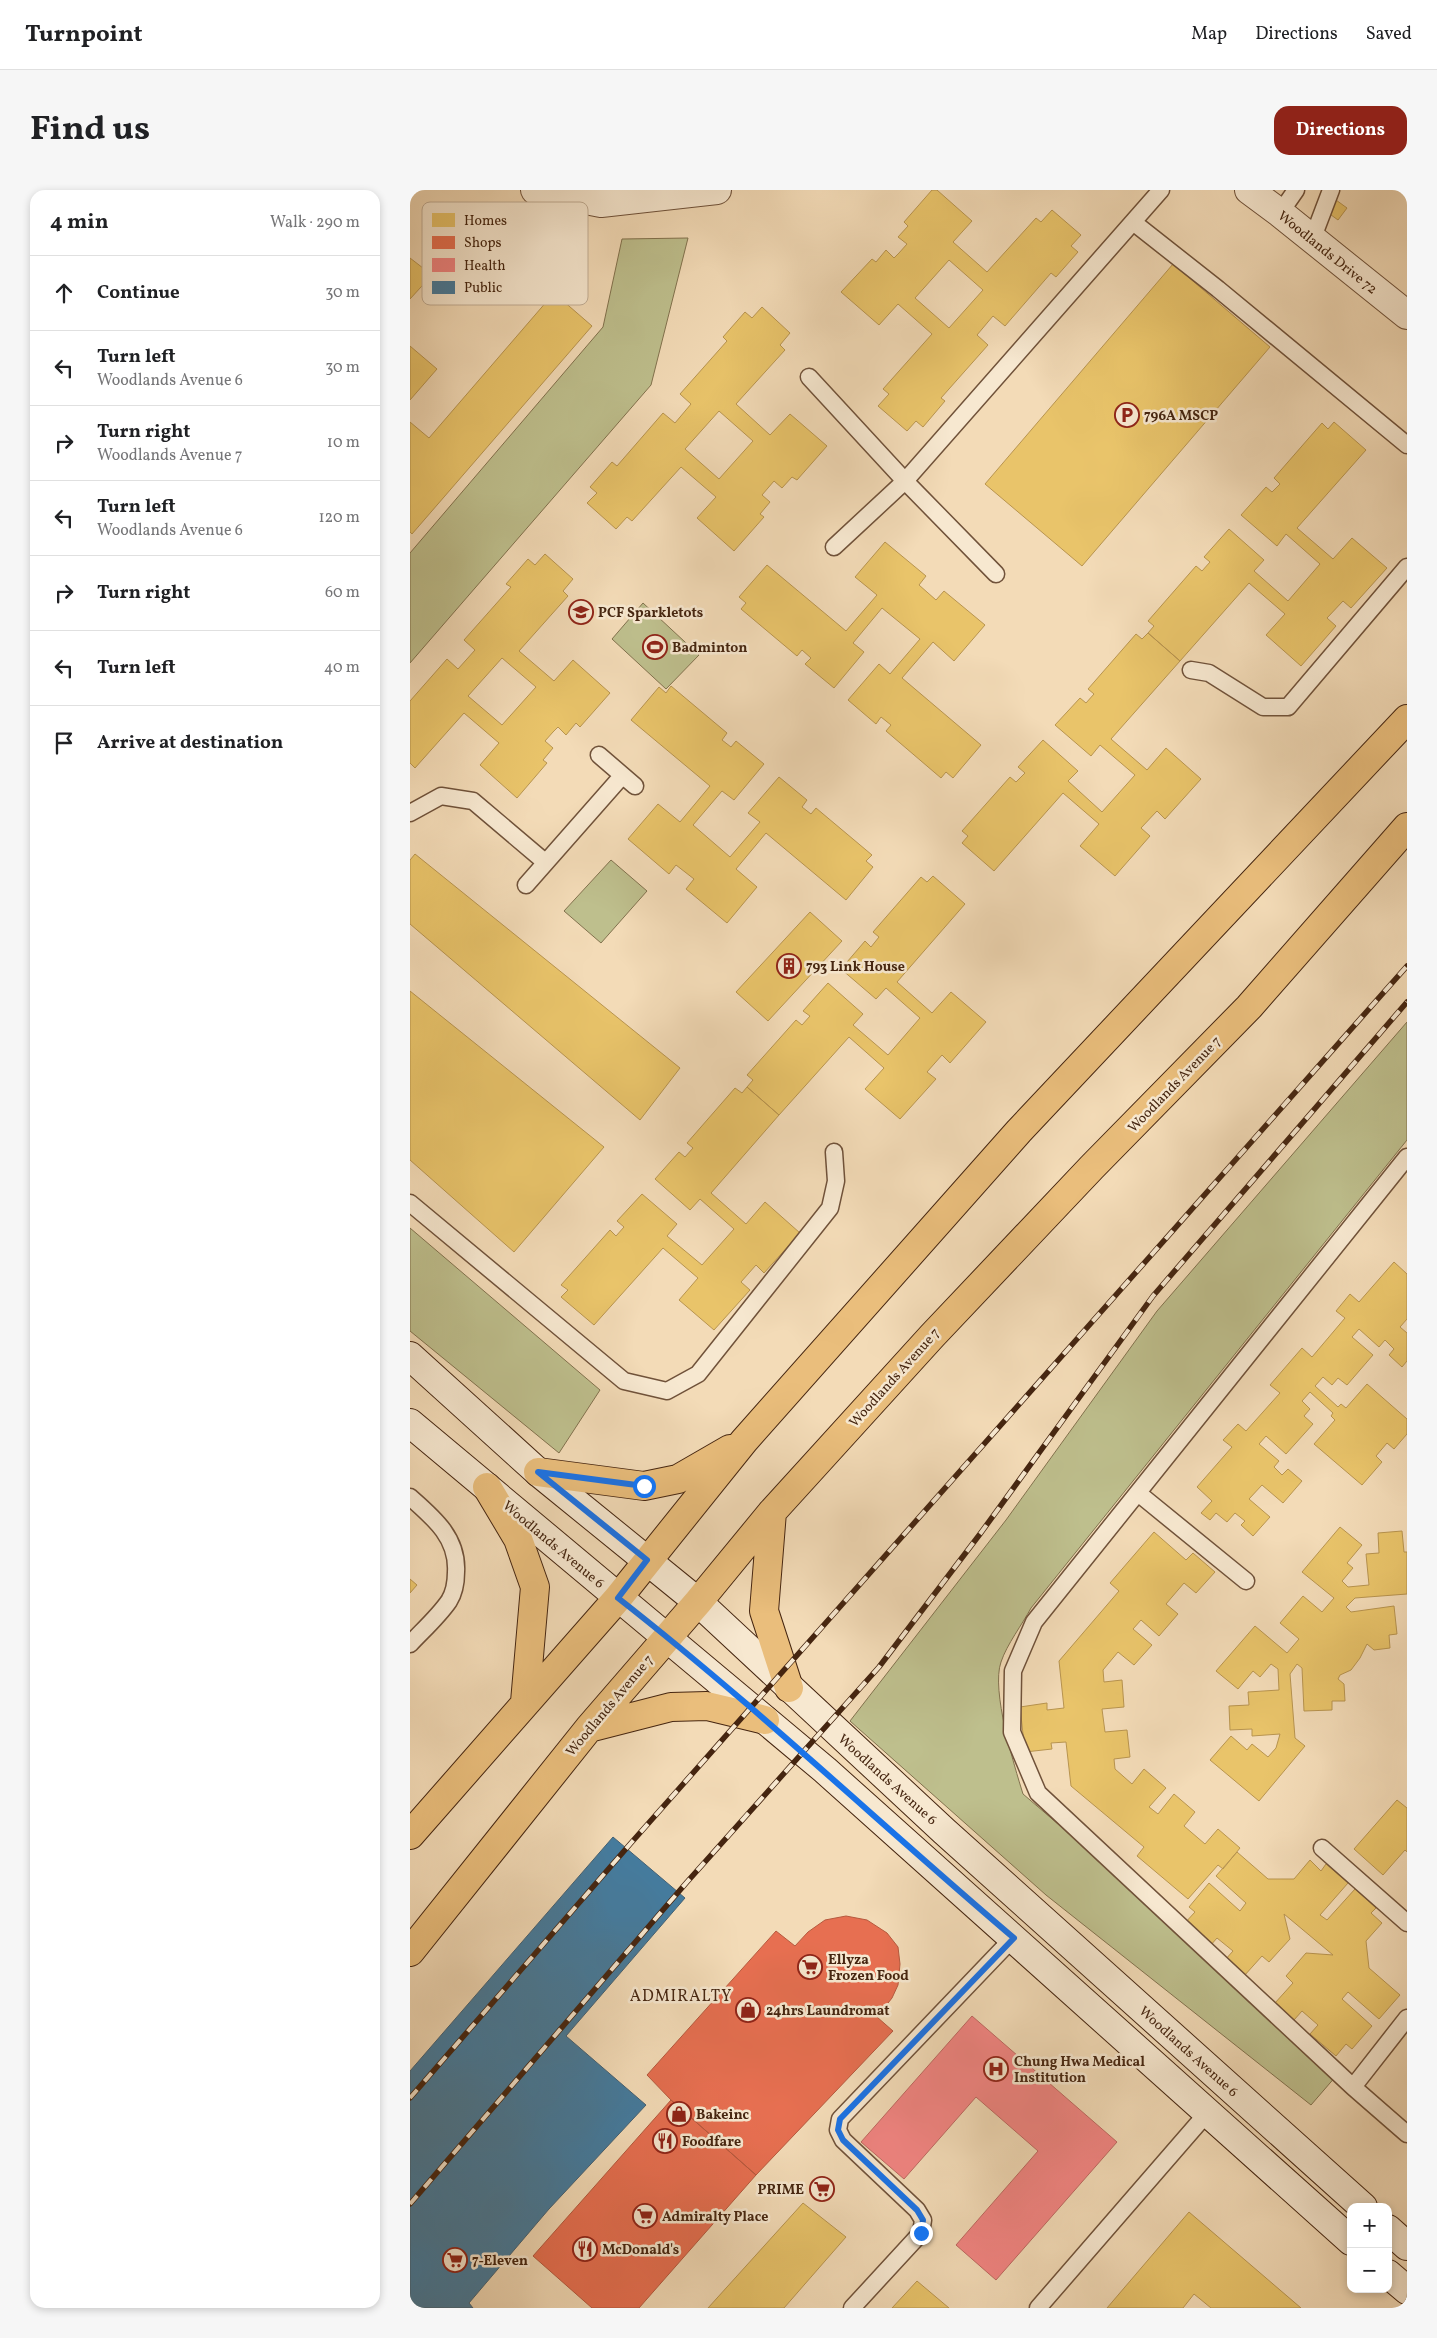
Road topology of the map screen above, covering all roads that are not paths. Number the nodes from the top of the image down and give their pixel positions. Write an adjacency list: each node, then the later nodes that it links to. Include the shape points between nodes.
1 (537, 190): 2 (street, via 602,203)
2 (717, 190)
3 (1161, 190): 8 (lane)
4 (1249, 190): 7 (street, Woodlands Drive 72)
5 (1296, 190): 7 (lane)
6 (1331, 190): 9 (lane)
7 (1280, 213): 9 (street, Woodlands Drive 72)
8 (1133, 222): 12 (lane); 13 (lane)
9 (1312, 240): 10 (street, Woodlands Drive 72)
10 (1407, 315)
11 (810, 377): 13 (lane)
12 (1407, 446)
13 (905, 480): 14 (lane); 16 (lane)
14 (834, 547)
15 (1407, 566): 17 (lane, via 1288,707 1263,707 1208,673)
16 (996, 574)
17 (1191, 670)
18 (1407, 719): 31 (main road, via 1019,1131)
19 (598, 756): 20 (lane)
20 (622, 776): 21 (lane); 24 (lane)
21 (635, 786)
22 (410, 813): 24 (lane, via 441,796 473,801)
23 (1407, 827): 36 (main road, Woodlands Avenue 7, via 1249,1008 932,1336)
24 (545, 862): 25 (lane)
25 (526, 885)
26 (834, 1152): 28 (lane, via 836,1181 830,1208 698,1374 667,1391 624,1381)
27 (1407, 1157): 34 (lane)
28 (410, 1203)
29 (410, 1356): 32 (street, Woodlands Avenue 6)
30 (410, 1423): 33 (street, Woodlands Avenue 6)
31 (744, 1441): 32 (main road, via 678,1479 644,1486); 37 (main road)
32 (538, 1472): 37 (street, Woodlands Avenue 6)
33 (487, 1488): 39 (street, Woodlands Avenue 6); 44 (main road, via 518,1539 535,1587)
34 (1138, 1493): 38 (lane); 53 (lane, via 1034,1622 1013,1671 1012,1732 1038,1793)
35 (410, 1498): 42 (lane, via 437,1521 449,1537 457,1559 456,1582 449,1601)
36 (772, 1512): 40 (main road, Woodlands Avenue 7); 43 (main road, via 764,1611)
37 (647, 1560): 39 (main road); 40 (street, Woodlands Avenue 6)
38 (1246, 1581)
39 (618, 1598): 41 (street, Woodlands Avenue 6); 44 (main road)
40 (698, 1602): 41 (main road, Woodlands Avenue 7); 43 (street, Woodlands Avenue 6)
41 (667, 1636): 45 (street, Woodlands Avenue 6); 46 (main road, Woodlands Avenue 7)
42 (410, 1644)
43 (789, 1688): 56 (street, Woodlands Avenue 6)
44 (526, 1702): 47 (main road)
45 (764, 1720): 46 (main road, via 707,1706 671,1707); 50 (street, Woodlands Avenue 6)
46 (588, 1728): 51 (main road, Woodlands Avenue 7)
47 (410, 1835)
48 (1322, 1848): 49 (lane)
49 (1407, 1923)
50 (1014, 1938): 54 (street, Woodlands Avenue 6); 62 (lane, via 840,2119 838,2130 843,2140 917,2210 923,2220 921,2233)
51 (410, 1952)
52 (1407, 2018): 53 (lane)
53 (1353, 2087): 55 (lane)
54 (1208, 2112): 58 (street, Woodlands Avenue 6); 63 (lane)
55 (1407, 2134)
56 (1359, 2203)
57 (1392, 2233): 59 (street)
58 (1347, 2237)
59 (1407, 2246)
60 (1392, 2277): 61 (street)
61 (1407, 2290)
62 (852, 2308)
63 (1038, 2308)

